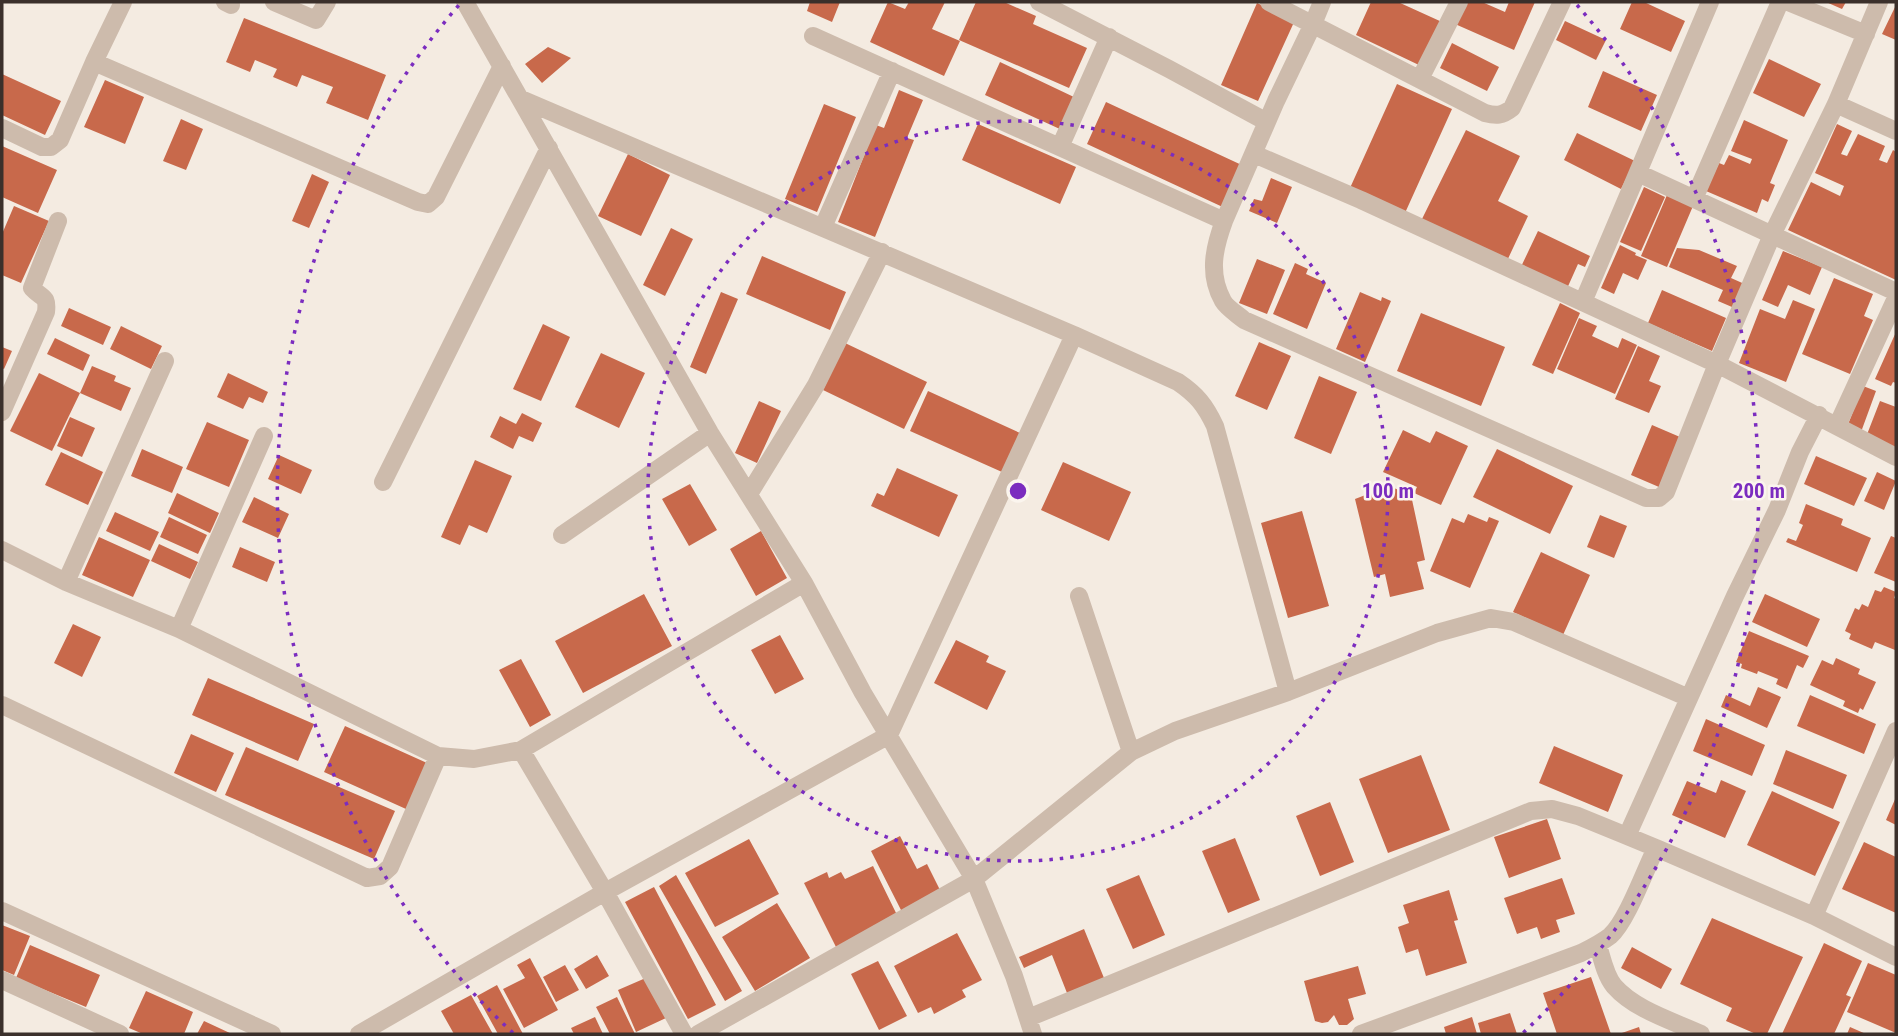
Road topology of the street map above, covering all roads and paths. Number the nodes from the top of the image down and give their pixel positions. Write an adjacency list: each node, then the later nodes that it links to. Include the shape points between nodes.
1 (123, 2): 18 (street)
2 (274, 2): 3 (street, via 316,20)
3 (327, 2)
4 (465, 2): 19 (street)
5 (1039, 2): 17 (street)
6 (1269, 2): 14 (street)
7 (1322, 2): 14 (street)
8 (1459, 2): 21 (street)
9 (1562, 2): 21 (street, via 1512,108 1504,115 1485,113)
10 (1710, 2): 30 (street)
11 (1780, 2): 31 (street)
12 (1788, 2): 15 (street)
13 (1879, 2): 15 (street)
14 (1313, 24): 21 (street); 24 (street)
15 (1866, 34): 23 (street)
16 (813, 36): 20 (street)
17 (1109, 37): 24 (street); 27 (street)
18 (94, 62): 19 (street, via 428,204 436,197); 25 (street, via 60,140 51,147)
19 (502, 66): 22 (street)
20 (892, 71): 27 (street); 34 (street)
21 (1420, 79)
22 (521, 99): 28 (street); 34 (street)
23 (1836, 104): 26 (street); 35 (street)
24 (1268, 122): 29 (street)
25 (2, 128)
26 (1896, 131)
27 (1059, 147): 33 (street)
28 (550, 148): 46 (street); 49 (street)
29 (1254, 154): 33 (street); 39 (street)
30 (1638, 173): 31 (street); 39 (street)
31 (1694, 199): 35 (street)
32 (58, 221): 43 (street, via 32,288 44,297 46,312)
33 (1224, 221): 42 (street, via 1213,260 1216,280 1224,303 1244,320 1646,498 1659,498 1667,492)
34 (823, 227): 36 (street)
35 (1772, 235): 37 (street); 42 (street)
36 (882, 252): 40 (street); 50 (street, via 816,385)
37 (1896, 292)
38 (1896, 298): 45 (street)
39 (1583, 302): 42 (street)
40 (1074, 335): 57 (street, via 1178,382 1206,408 1215,426); 61 (street)
41 (165, 361): 53 (street)
42 (1717, 364): 44 (street)
43 (2, 412)
44 (1819, 415): 45 (street); 58 (street)
45 (1837, 426): 48 (street)
46 (710, 433): 50 (street); 51 (street)
47 (264, 436): 56 (street)
48 (1896, 457)
49 (383, 482)
50 (749, 494): 54 (street)
51 (562, 535)
52 (2, 550): 53 (street)
53 (66, 582): 56 (street)
54 (804, 583): 61 (street); 62 (street)
55 (1079, 596): 63 (street)
56 (178, 629): 64 (street)
57 (1288, 692): 58 (street, via 1437,633 1491,618 1514,622); 63 (street)
58 (1689, 698): 65 (street)
59 (2, 705): 64 (street, via 367,878 380,876 390,867)
60 (1896, 731): 70 (street)
61 (889, 734): 67 (street); 68 (street)
62 (521, 750): 64 (street, via 474,759); 68 (street)
63 (1131, 752): 67 (street)
64 (438, 757)
65 (1627, 836): 66 (street); 74 (street, via 1552,809 1531,811)
66 (1656, 848): 70 (street); 71 (street, via 1621,923)
67 (974, 879): 74 (street); 79 (street)
68 (605, 892): 77 (street); 78 (street)
69 (2, 911): 76 (street)
70 (1814, 916): 72 (street)
71 (1598, 944): 80 (street); 81 (street, via 1606,972 1627,997)
72 (1896, 957)
73 (2, 980): 75 (street)
74 (1031, 1026)
75 (120, 1034)
76 (272, 1034)
77 (359, 1034)
78 (684, 1034)
79 (698, 1034)
80 (1361, 1034)
81 (1701, 1034)

